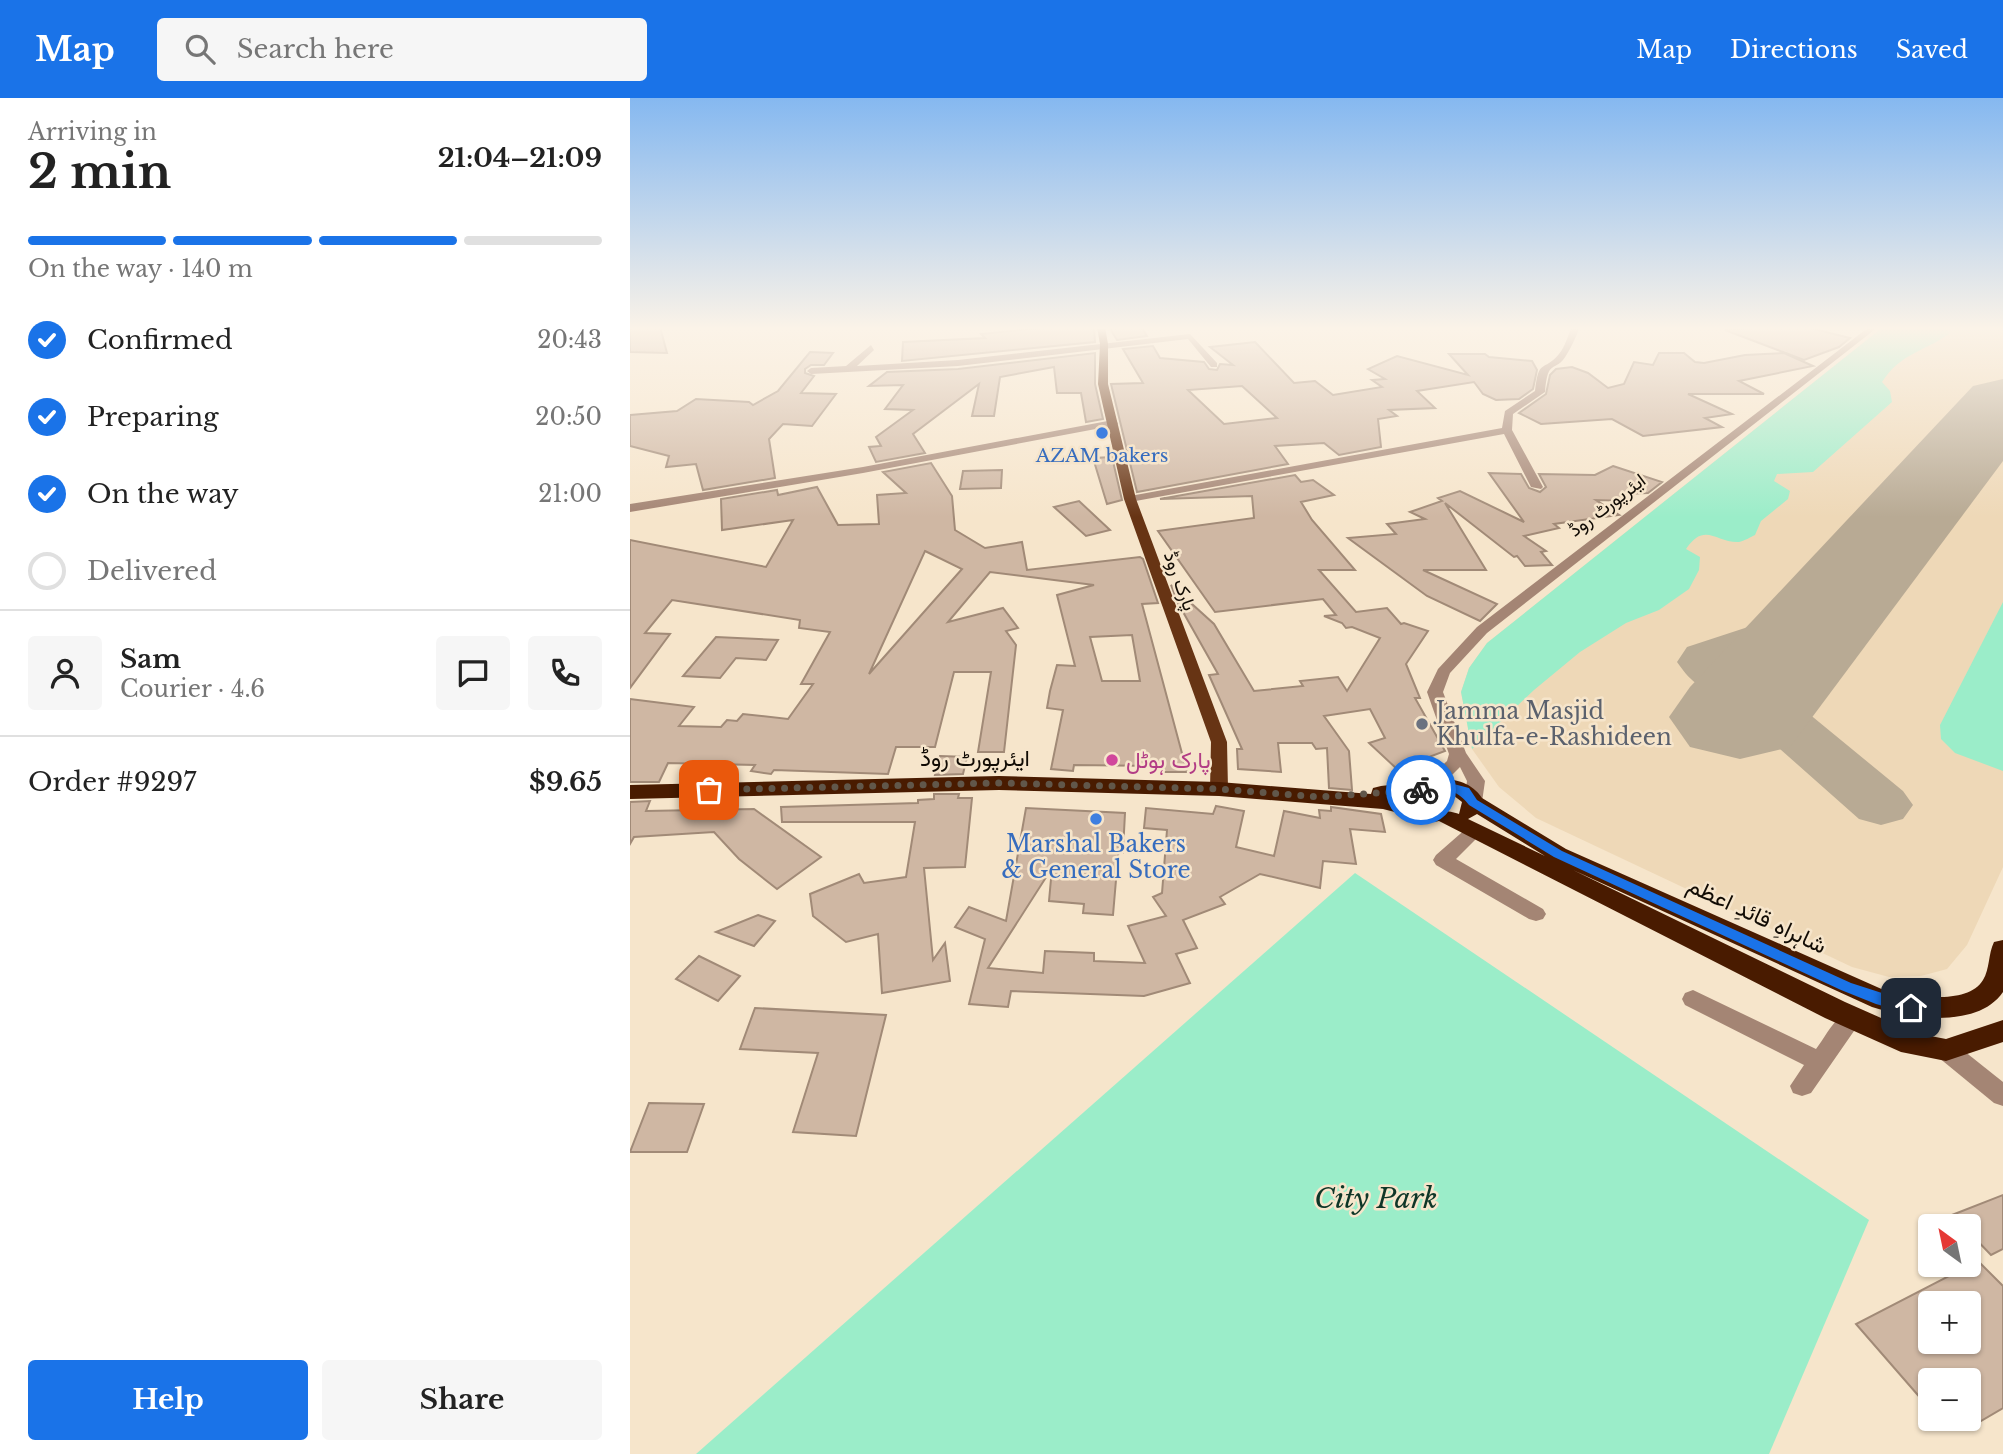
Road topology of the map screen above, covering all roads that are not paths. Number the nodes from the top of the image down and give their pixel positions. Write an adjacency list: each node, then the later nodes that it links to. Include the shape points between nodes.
1 (1105, 390): 4 (main road, پارک روڈ)
2 (1540, 390): 5 (street, via 1508,414)
3 (1792, 390): 9 (street, ایئرپورٹ روڈ, via 1482,630 1443,672 1435,692)
4 (1113, 423): 7 (main road, پارک روڈ); 8 (street)
5 (1507, 430): 6 (street); 7 (street)
6 (1538, 487)
7 (1130, 499): 10 (main road, پارک روڈ, via 1219,743)
8 (630, 508)
9 (1458, 754): 11 (street, via 1455,763); 14 (street, ایئرپورٹ روڈ, via 1476,781)
10 (1219, 789): 12 (highway, ایئرپورٹ روڈ, via 999,783); 13 (highway, ایئرپورٹ روڈ)
11 (1428, 789): 13 (highway, ایئرپورٹ روڈ); 14 (highway, شاہراہِ قائدِ اعظم, via 1456,787); 15 (highway, via 1421,800)
12 (630, 792)
13 (1320, 797): 15 (highway, ایئرپورٹ روڈ, via 1383,802)
14 (1473, 802): 15 (highway, via 1466,814); 18 (highway, شاہراہِ قائدِ اعظم, via 1558,854 1881,1000 1911,1008 1941,1008 1973,1000 1990,990)
15 (1438, 815): 16 (highway)
16 (1475, 831): 17 (street, via 1443,860); 20 (highway)
17 (1536, 914)
18 (2003, 949)
19 (1693, 999): 23 (street)
20 (1853, 1018): 22 (highway, via 1912,1044); 23 (street)
21 (2003, 1031): 22 (highway)
22 (1946, 1050): 25 (street)
23 (1820, 1062): 24 (street)
24 (1802, 1086)
25 (2003, 1097)

